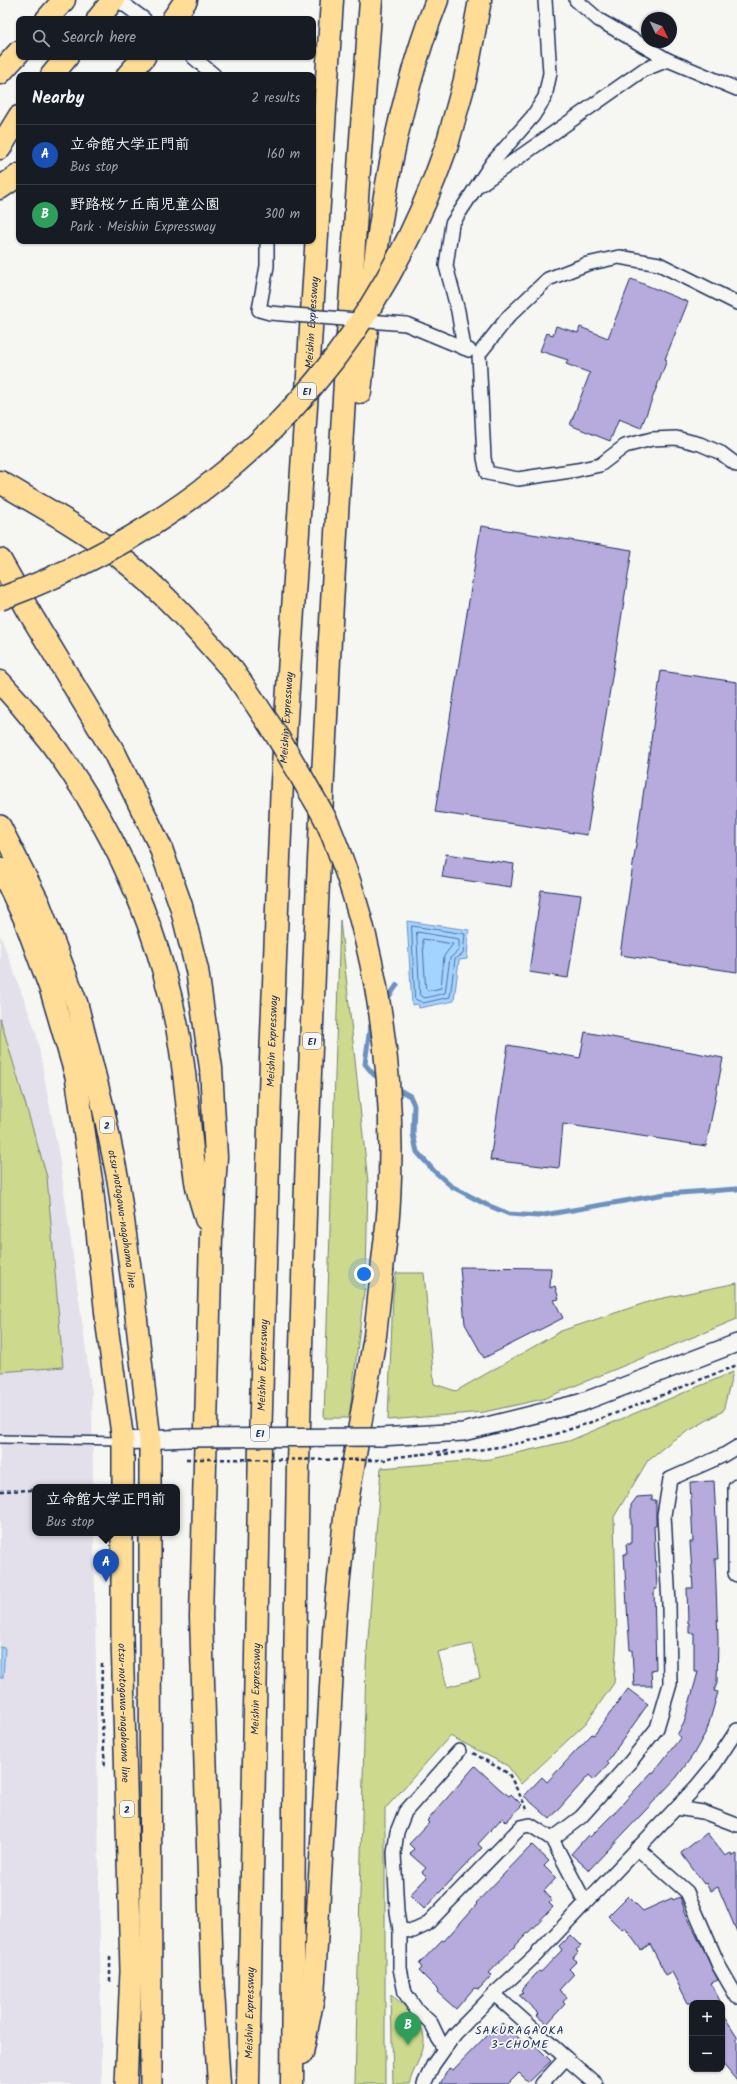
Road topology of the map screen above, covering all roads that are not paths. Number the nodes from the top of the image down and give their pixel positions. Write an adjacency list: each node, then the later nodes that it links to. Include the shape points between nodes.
1 (64, 0): 11 (highway)
2 (113, 0): 12 (highway)
3 (118, 0): 13 (street)
4 (186, 0): 14 (highway)
5 (332, 0): 69 (highway, Meishin Expressway / E1, via 282,782 260,1427)
6 (371, 0): 39 (highway, E1)
7 (437, 0): 39 (highway, via 423,38 395,144 371,291 334,705)
8 (480, 0): 37 (highway, bridge, via 465,80 447,145 422,211 380,292 326,370 260,442 224,474 184,504 140,533 94,558 48,581)
9 (545, 0): 28 (street, via 550,73 545,97 533,116 492,163)
10 (576, 0): 19 (street, via 599,20)
11 (50, 16)
12 (100, 16)
13 (140, 16)
14 (175, 16)
15 (16, 55): 23 (highway)
16 (64, 60): 20 (highway)
17 (141, 60): 21 (highway)
18 (196, 60): 22 (street)
19 (668, 60): 24 (street); 28 (street, via 642,70)
20 (54, 72)
21 (131, 72)
22 (210, 72)
23 (0, 74)
24 (737, 89)
25 (16, 123): 26 (highway)
26 (0, 148)
27 (16, 177): 29 (highway)
28 (476, 187): 32 (street, via 452,224 446,266 458,311)
29 (0, 188)
30 (267, 244): 32 (street, bridge, via 267,266 259,310 406,324)
31 (737, 303): 33 (street, via 658,264 619,256 587,264 548,279 509,316)
32 (464, 348): 33 (street)
33 (478, 354): 34 (street, via 487,473 518,479 577,470 600,465 625,446 652,438 676,438 700,444 722,453)
34 (737, 465)
35 (0, 482): 71 (highway, bridge, via 68,521 122,559 193,626 233,671 258,706 294,763 330,828 353,897 383,1021 390,1110 389,1201 375,1336 344,1532 335,1618 313,1996)
36 (0, 560): 42 (highway, via 116,754 160,846 182,906 197,970 211,1068 216,1157)
37 (0, 599)
38 (0, 682): 42 (highway, via 59,753 85,793 124,867 161,963 176,1023 196,1183)
39 (322, 769): 70 (highway, E1, via 298,1469)
40 (0, 826): 45 (main road, otsu-notogawa-nagahama line / 2, via 39,903 74,997 101,1100 118,1180)
41 (0, 868): 46 (main road, 2, via 24,918 51,991 76,1076 92,1184 107,1326)
42 (211, 1236): 68 (highway, via 201,1617 212,1969)
43 (737, 1343): 45 (street, bridge, via 580,1403 463,1432 380,1437)
44 (0, 1439): 46 (lane)
45 (150, 1440): 46 (street); 49 (main road, otsu-notogawa-nagahama line / 2)
46 (123, 1441): 48 (main road, 2)
47 (737, 1447): 58 (street, via 670,1480 664,1515 670,1684 657,1728 632,1761 581,1817)
48 (122, 1484)
49 (150, 1484)
50 (737, 1488): 53 (street)
51 (122, 1536): 66 (main road, otsu-notogawa-nagahama line / 2, via 122,1637 131,1971)
52 (150, 1536): 67 (main road)
53 (737, 1573)
54 (737, 1730): 56 (street, via 714,1765)
55 (459, 1751): 61 (street, via 405,1812 397,1832 394,1853 396,1912)
56 (676, 1808): 57 (street, via 704,1812); 59 (street)
57 (737, 1825)
58 (552, 1839): 60 (street); 61 (street, via 530,1825 522,1827 426,1925 413,1931)
59 (637, 1848): 60 (street); 63 (street, via 687,1892 719,1966)
60 (585, 1902): 62 (street, via 534,1957)
61 (400, 1930): 64 (street, via 400,1968 405,1993 416,2009 431,2023)
62 (494, 1994): 64 (street); 65 (street)
63 (737, 1997)
64 (443, 2048): 72 (street)
65 (566, 2058): 73 (street); 74 (street)
66 (126, 2084)
67 (151, 2084)
68 (219, 2084)
69 (248, 2084)
70 (292, 2084)
71 (296, 2084)
72 (424, 2084)
73 (542, 2084)
74 (596, 2084)

